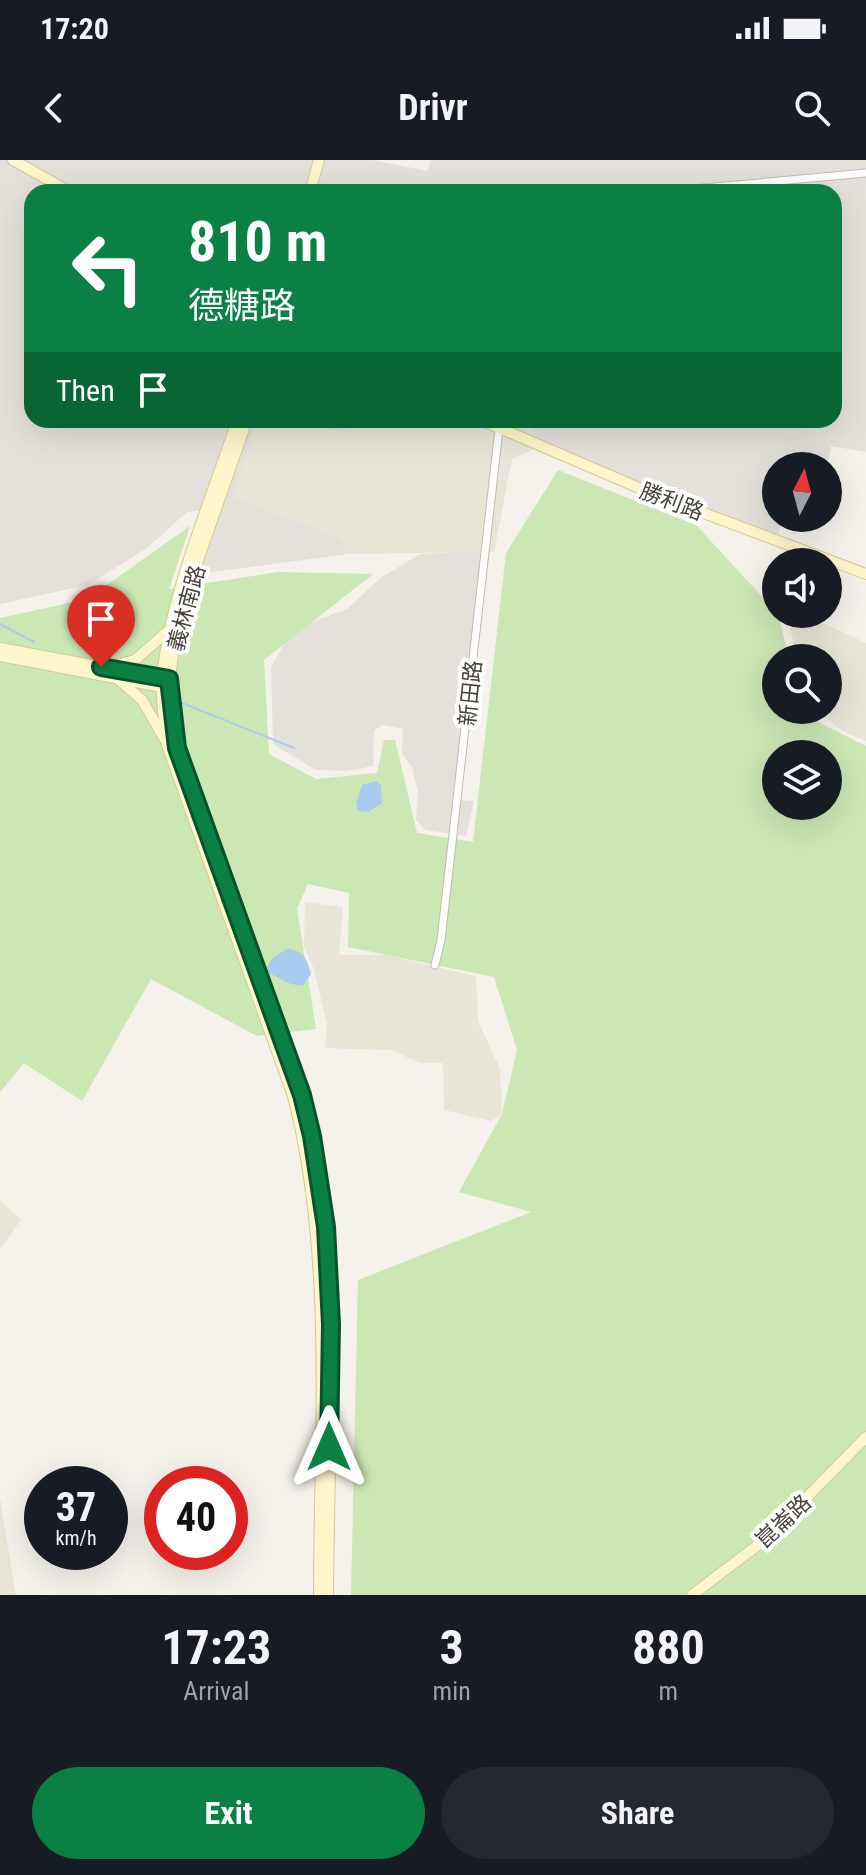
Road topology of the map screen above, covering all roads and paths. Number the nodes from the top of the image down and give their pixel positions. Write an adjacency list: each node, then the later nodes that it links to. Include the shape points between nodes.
1 (13, 160): 4 (street)
2 (319, 160): 5 (street)
3 (866, 173): 6 (street)
4 (56, 184)
5 (312, 184)
6 (747, 184)
7 (234, 428): 12 (street, 義林南路)
8 (244, 428): 17 (street, 義林南路, via 194,572)
9 (500, 428): 19 (street, 新田路)
10 (507, 428): 11 (street, 勝利路, via 653,494)
11 (866, 574)
12 (170, 629): 15 (street, via 135,660); 17 (street, 義林南路)
13 (0, 648): 15 (street)
14 (0, 656): 16 (street)
15 (101, 667): 17 (street)
16 (116, 678): 17 (street); 18 (street, via 150,711)
17 (166, 683): 18 (street, 義林南路); 22 (street, 義林南路, via 177,748 302,1095 312,1136 326,1227 331,1324)
18 (167, 745): 21 (street, 義林南路, via 304,1137 318,1228)
19 (435, 965)
20 (866, 1437): 23 (street, 崑崙路, via 766,1539)
21 (319, 1595)
22 (328, 1595)
23 (692, 1595)

